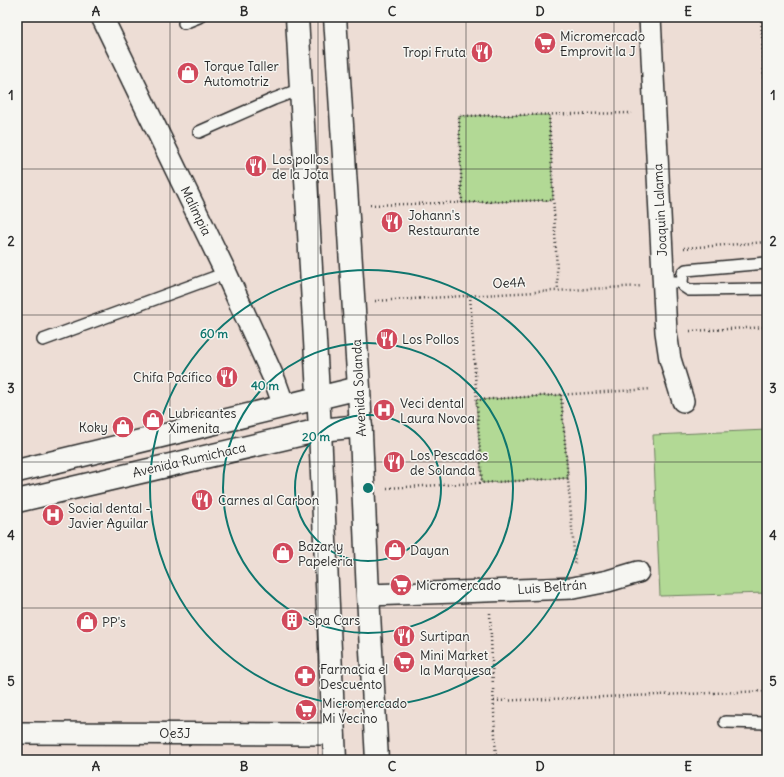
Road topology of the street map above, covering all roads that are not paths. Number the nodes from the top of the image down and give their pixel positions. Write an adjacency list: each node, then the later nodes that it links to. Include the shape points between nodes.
1 (102, 17): 10 (street, Malimpia)
2 (199, 17): 6 (lane)
3 (297, 17): 7 (street)
4 (335, 17): 14 (street, Avenida Solanda)
5 (650, 17): 11 (street, Joaquin Lalama)
6 (184, 23)
7 (301, 89): 8 (lane); 15 (street)
8 (200, 132)
9 (766, 263): 11 (lane, via 686,270)
10 (226, 273): 13 (lane); 17 (street, Malimpia)
11 (664, 283): 12 (lane, via 683,286 689,290); 16 (street, Joaquin Lalama, via 670,359)
12 (765, 289)
13 (43, 340)
14 (360, 388): 15 (street); 18 (street, Avenida Solanda)
15 (318, 398): 17 (street); 19 (street)
16 (683, 400)
17 (284, 406): 20 (street)
18 (361, 426): 19 (street, Avenida Rumichaca); 23 (street, Avenida Solanda)
19 (320, 430): 21 (street, Avenida Rumichaca); 27 (street)
20 (17, 471)
21 (17, 500)
22 (638, 572): 23 (street, Luis Beltrán, via 573,588)
23 (368, 595): 29 (street, Avenida Solanda)
24 (726, 722): 25 (lane)
25 (767, 723)
26 (17, 733): 27 (street, Oe3J)
27 (334, 734): 28 (street)
28 (334, 760)
29 (377, 760)

